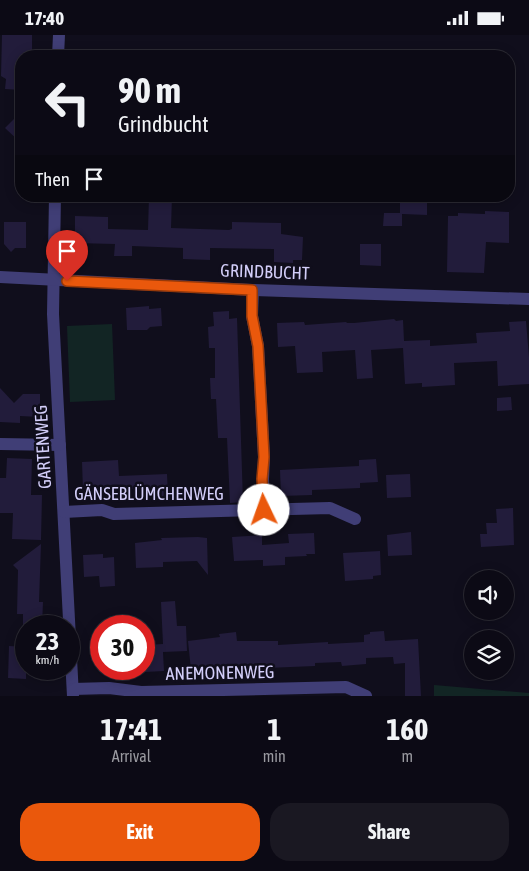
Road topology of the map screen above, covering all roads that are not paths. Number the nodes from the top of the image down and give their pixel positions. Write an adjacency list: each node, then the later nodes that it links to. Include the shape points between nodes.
1 (59, 35): 2 (street)
2 (58, 50)
3 (54, 202): 5 (street, GARTENWEG)
4 (0, 277): 5 (street, GRINDBUCHT)
5 (52, 280): 6 (street, GRINDBUCHT); 9 (street, GARTENWEG)
6 (252, 290): 7 (street, GRINDBUCHT); 10 (street, via 252,316 258,346)
7 (529, 299)
8 (0, 444): 9 (street)
9 (60, 445): 11 (street, GARTENWEG)
10 (264, 510): 11 (street, GÄNSEBLÜMCHENWEG); 12 (street, GÄNSEBLÜMCHENWEG, via 330,508)
11 (64, 512): 13 (street, GARTENWEG)
12 (355, 519)
13 (73, 692): 14 (street, ANEMONENWEG, via 109,688 140,692 346,687)
14 (366, 696)

